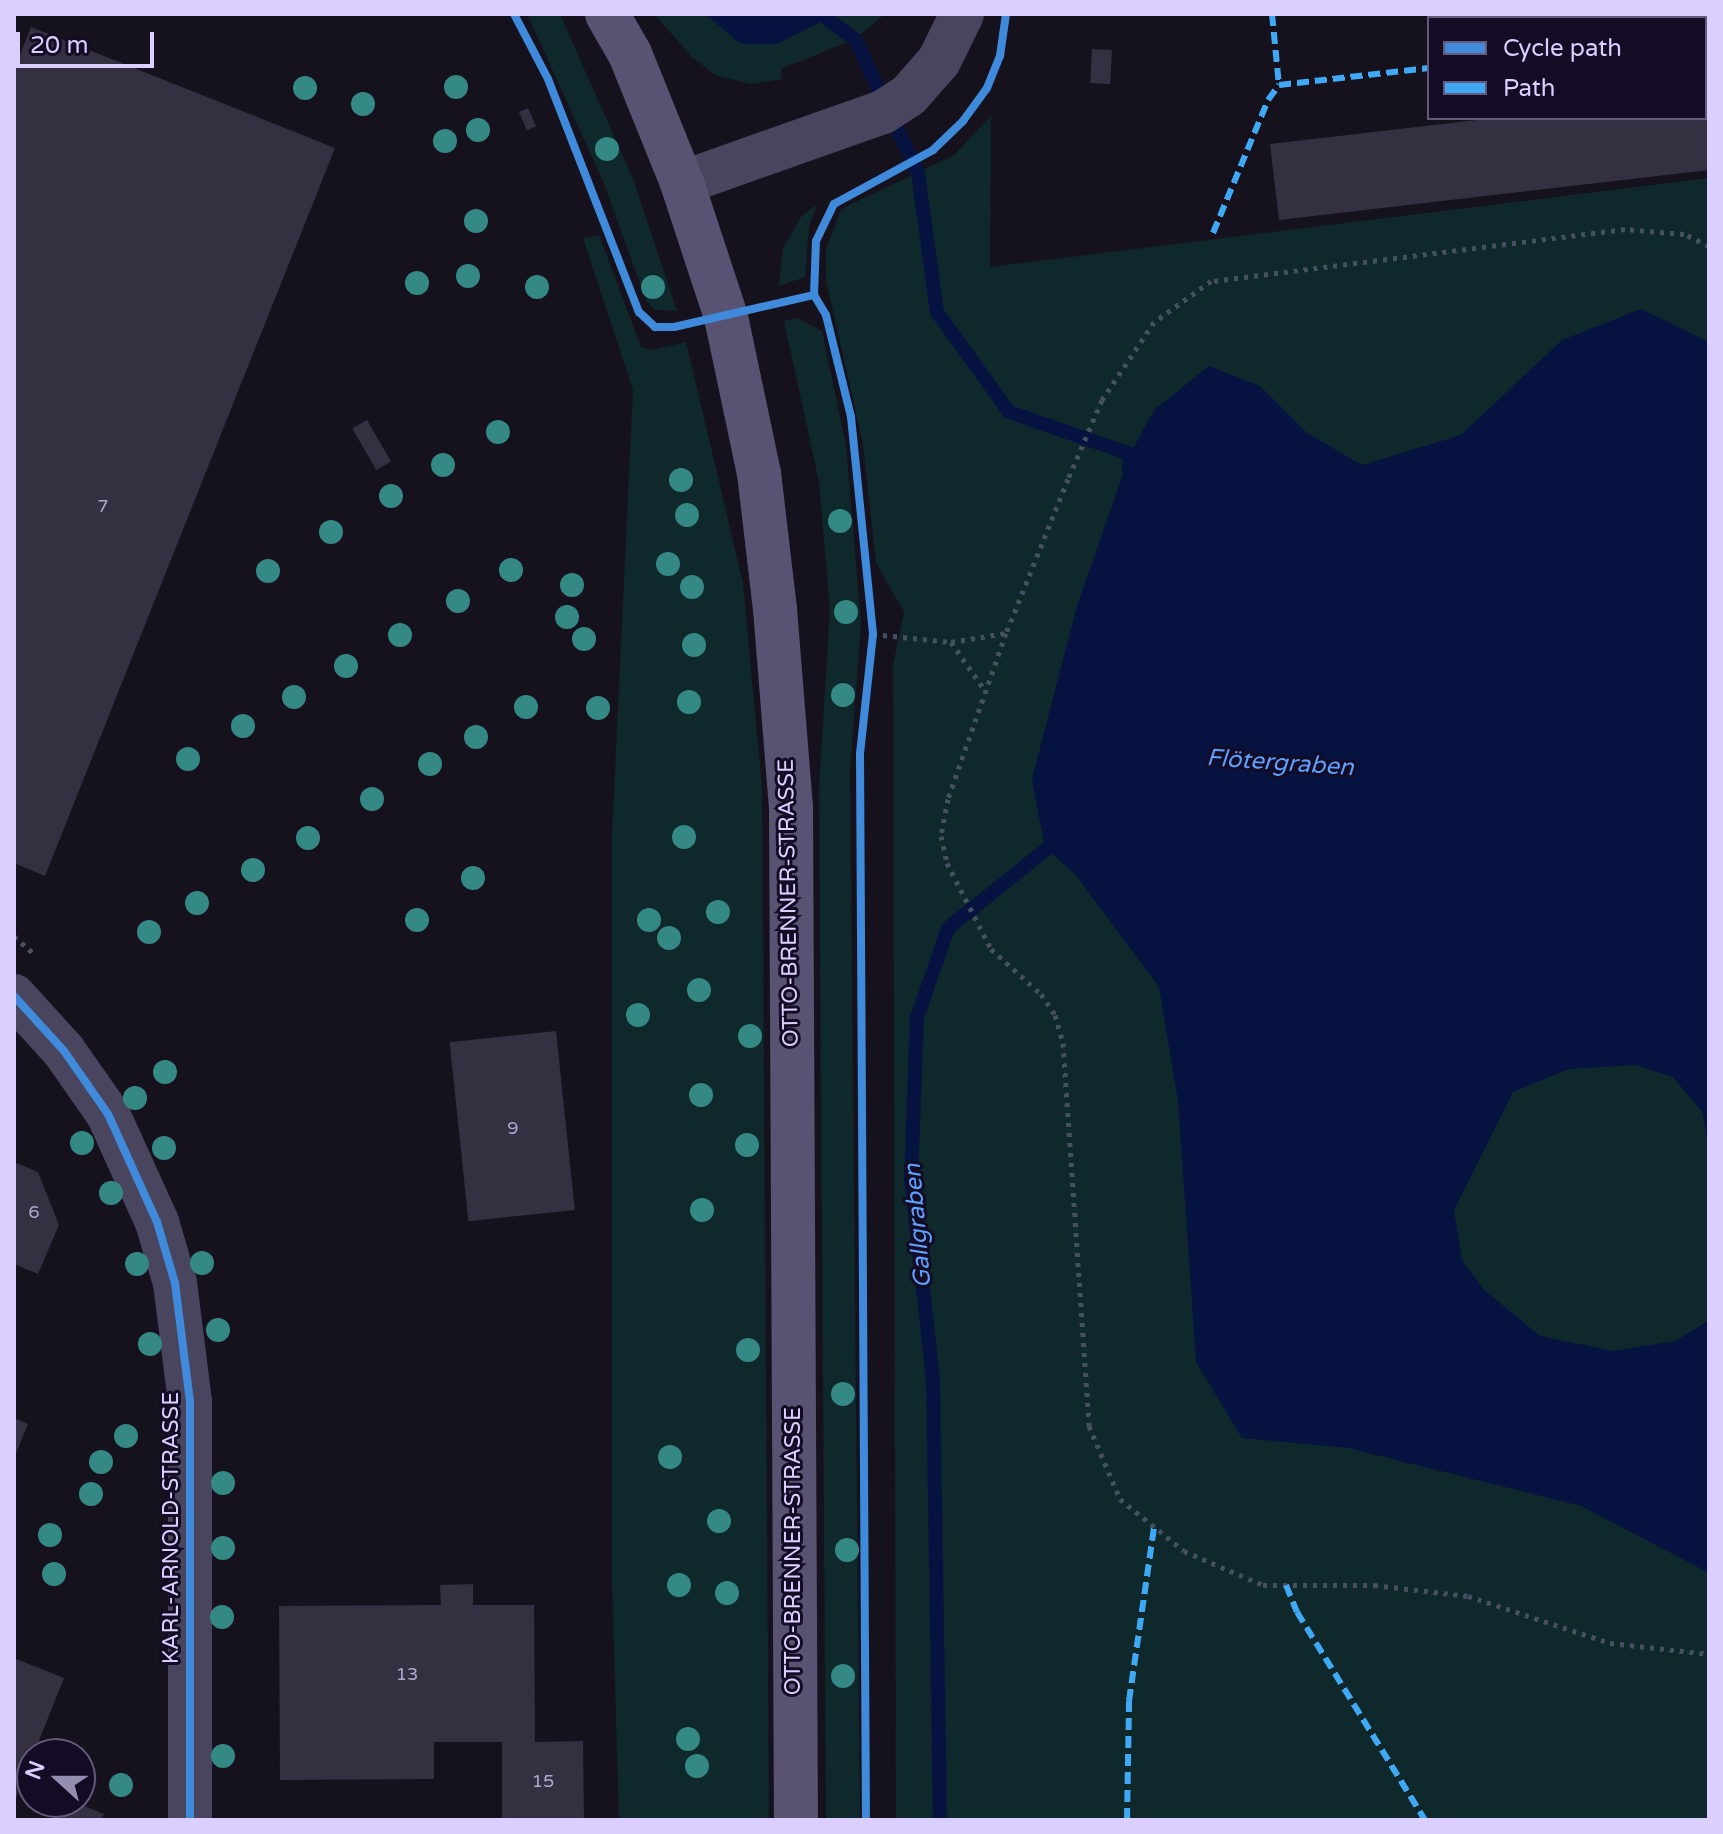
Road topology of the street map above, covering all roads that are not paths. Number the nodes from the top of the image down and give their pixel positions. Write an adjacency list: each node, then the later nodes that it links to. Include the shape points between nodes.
1 (607, 14): 3 (main road, OTTO-BRENNER-STRASSE, via 630,54)
2 (955, 31): 3 (street, via 909,95 856,124)
3 (682, 183): 6 (main road, OTTO-BRENNER-STRASSE, via 729,329 759,473 788,761)
4 (14, 996): 5 (street, KARL-ARNOLD-STRASSE, via 64,1051 108,1114 157,1222 175,1283 190,1402)
5 (190, 1820)
6 (796, 1820)

